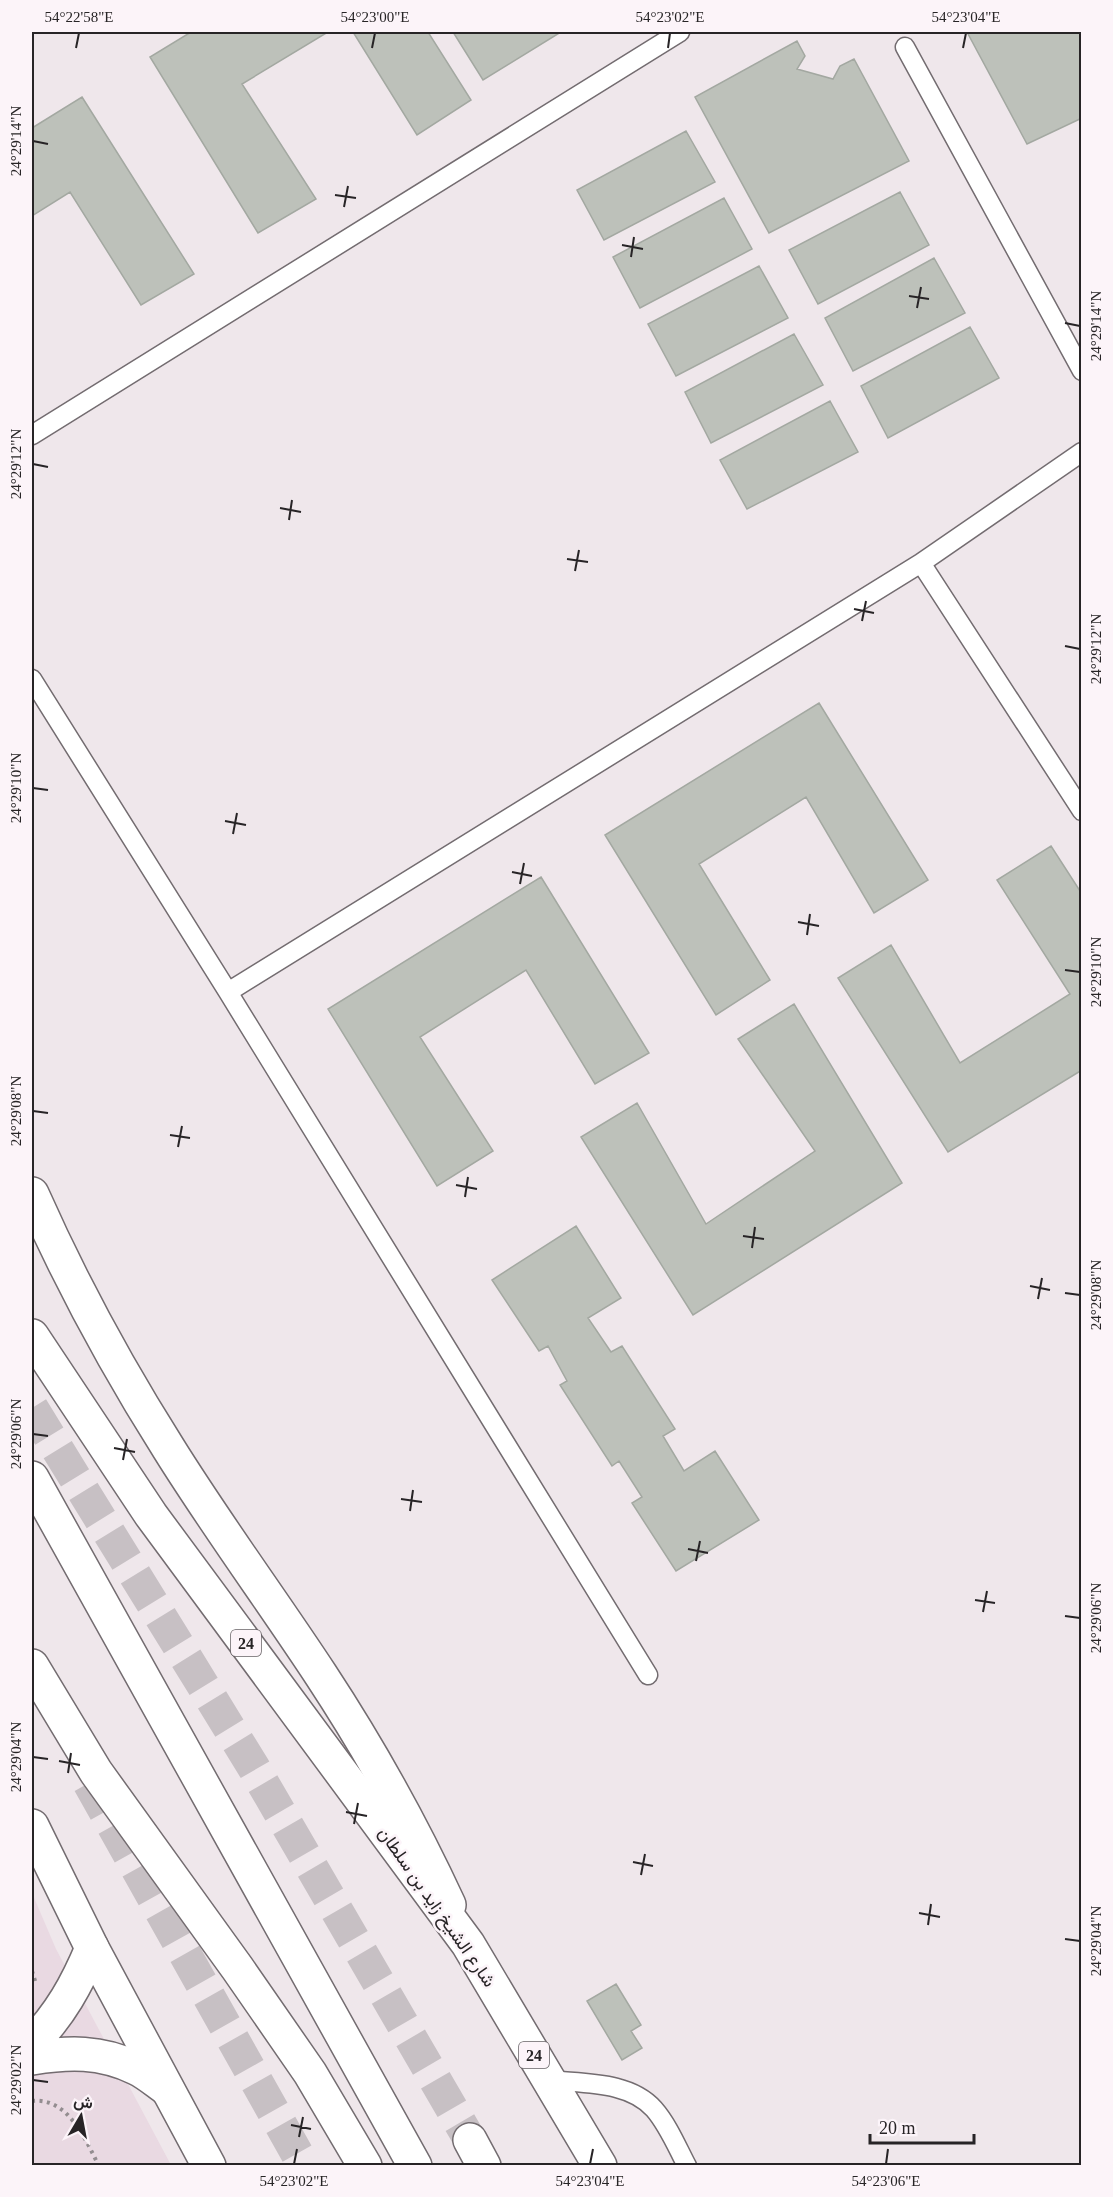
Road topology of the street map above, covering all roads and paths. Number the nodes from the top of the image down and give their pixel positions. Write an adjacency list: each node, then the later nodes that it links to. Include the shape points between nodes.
1 (680, 32): 4 (lane)
2 (905, 47): 3 (lane)
3 (1082, 371)
4 (32, 435)
5 (1082, 452): 6 (lane)
6 (921, 563): 8 (lane); 9 (lane)
7 (32, 679): 9 (lane)
8 (1082, 811)
9 (228, 992): 14 (lane)
10 (32, 1194): 16 (main road, via 55,1246 129,1384 362,1741)
11 (32, 1336): 16 (main road, شارع الشيخ زايد بن سلطان / 24, via 151,1515)
12 (32, 1478): 26 (main road)
13 (32, 1666): 25 (main road, via 96,1772 238,1969 309,2073)
14 (648, 1675)
15 (32, 1826): 17 (main road)
16 (468, 1944): 20 (main road, شارع الشيخ زايد بن سلطان / 24)
17 (92, 1948): 18 (main road, via 64,2004); 21 (main road)
18 (32, 2043)
19 (32, 2058): 21 (main road, via 67,2052 103,2056 137,2068)
20 (549, 2080): 27 (main road, شارع الشيخ زايد بن سلطان / 24); 28 (lane, via 617,2088 638,2096 655,2110)
21 (167, 2089): 24 (main road)
22 (32, 2101): 23 (path, via 62,2109 73,2120)
23 (99, 2166)
24 (208, 2166)
25 (365, 2166)
26 (415, 2166)
27 (600, 2166)
28 (687, 2166)

